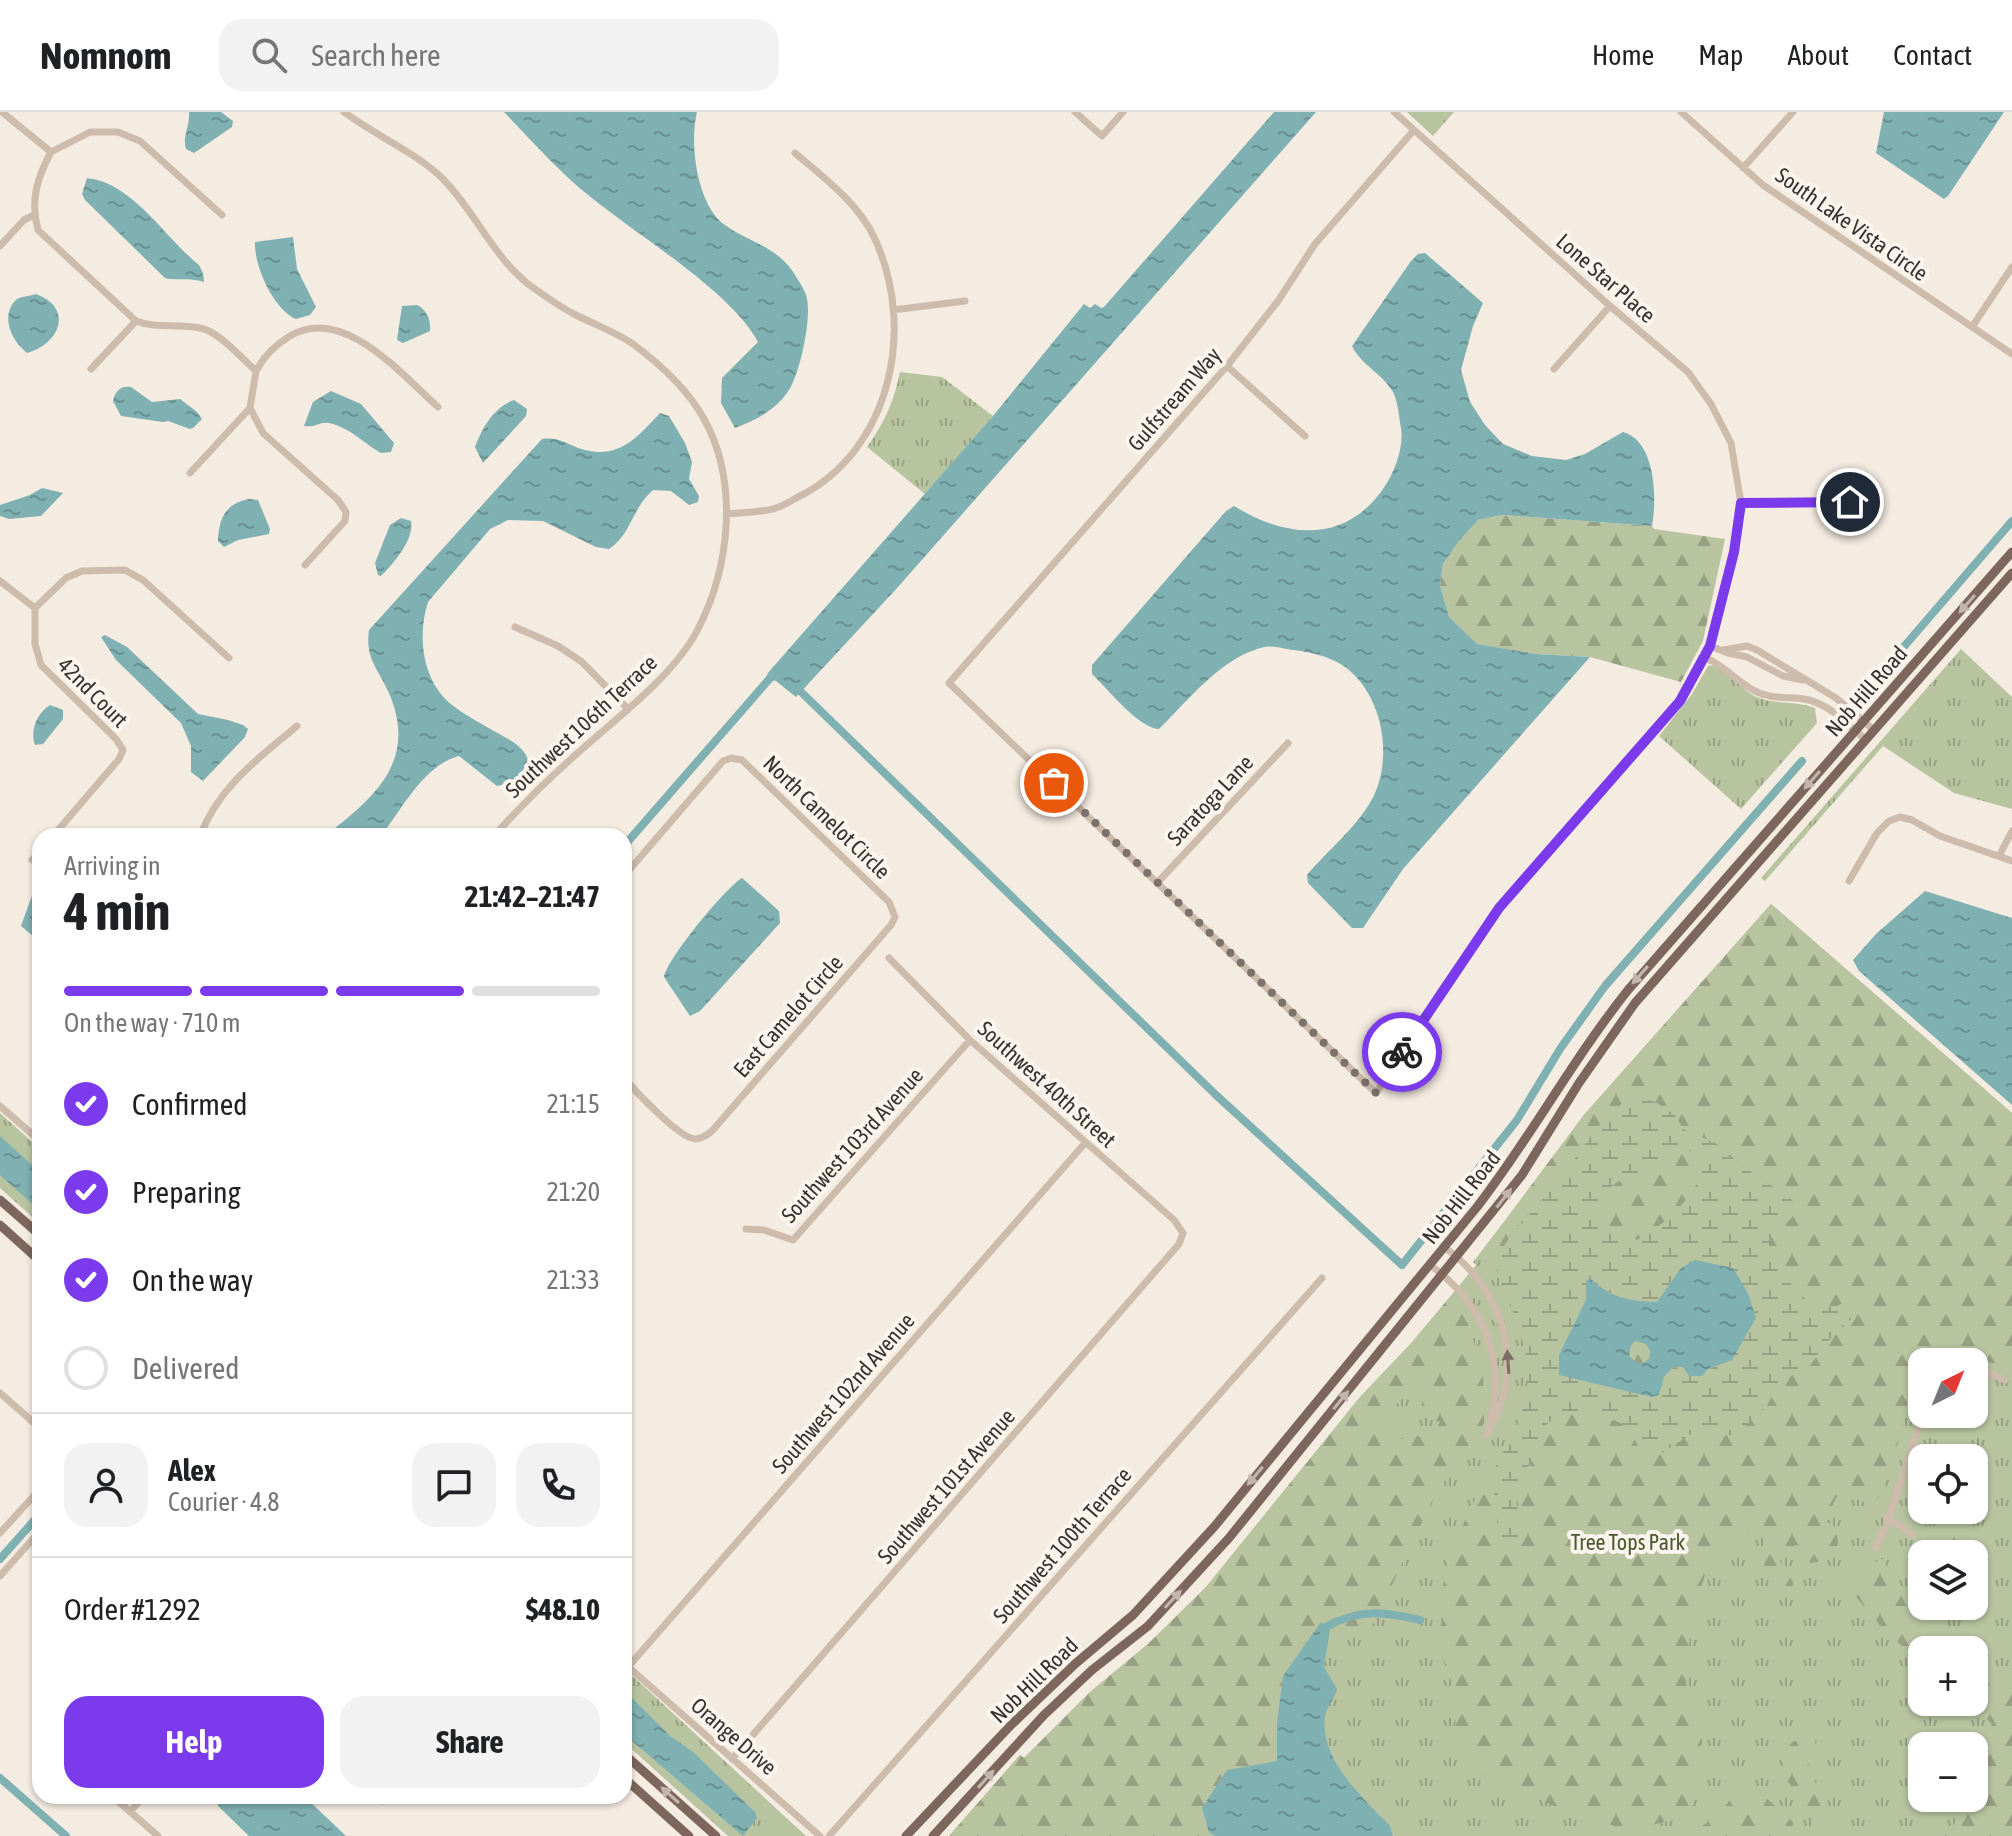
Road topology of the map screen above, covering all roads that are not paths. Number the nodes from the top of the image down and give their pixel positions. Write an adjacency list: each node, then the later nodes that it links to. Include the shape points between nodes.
1 (2, 112): 9 (street)
2 (344, 112): 32 (street, Southwest 106th Terrace, via 440,177 526,282 570,313 631,342 670,374 704,419 720,464)
3 (1075, 112): 4 (street, via 1102,136)
4 (1123, 112)
5 (1394, 112): 8 (street, Lone Star Place)
6 (1681, 112): 11 (street, South Lake Vista Circle)
7 (1793, 112): 11 (street)
8 (1414, 130): 17 (street, Lone Star Place); 22 (street, Gulfstream Way, via 1315,244)
9 (51, 152): 12 (street, via 37,182); 13 (street, via 90,132 118,132 140,141)
10 (795, 153): 18 (street, via 841,194 873,234 890,276)
11 (1743, 168): 20 (street, South Lake Vista Circle)
12 (34, 215): 14 (street); 19 (street, via 38,230)
13 (222, 215)
14 (0, 246)
15 (2012, 267): 20 (street)
16 (965, 301): 18 (street)
17 (1610, 306): 24 (street); 31 (street, Lone Star Place, via 1688,372 1711,404 1731,443)
18 (893, 310): 32 (street, via 893,353 882,406 858,450 819,487 797,498 776,508)
19 (136, 321): 23 (street); 25 (street, via 211,332)
20 (1972, 327): 21 (street, South Lake Vista Circle)
21 (2012, 354)
22 (1227, 366): 28 (street); 59 (street, Gulfstream Way, via 949,683)
23 (91, 369)
24 (1554, 369)
25 (256, 371): 26 (street, via 263,358 295,333 333,328 370,348); 27 (street)
26 (438, 407)
27 (250, 408): 29 (street); 34 (street, via 263,433 346,512 345,521)
28 (1305, 436)
29 (190, 473)
30 (1878, 501): 31 (street)
31 (1741, 503): 39 (street, Lone Star Place)
32 (727, 514): 44 (street, Southwest 106th Terrace, via 720,574 698,631)
33 (2012, 552): 45 (main road, Nob Hill Road, one-way to 45)
34 (305, 565)
35 (2012, 573): 48 (main road, Nob Hill Road)
36 (0, 581): 37 (street)
37 (35, 608): 41 (street, via 66,578 82,571 125,570); 51 (street, 42nd Court, via 41,665 123,750)
38 (515, 627): 44 (street, via 582,662)
39 (1710, 646): 40 (street); 42 (street, Lone Star Place)
40 (1737, 652): 43 (street); 45 (street, via 1747,646 1757,650 1836,698)
41 (229, 658)
42 (1706, 658): 43 (street); 59 (street, Lone Star Place, via 1680,701 1499,908 1376,1093)
43 (1738, 678): 47 (street, via 1761,694 1821,705)
44 (628, 709): 53 (street, Southwest 106th Terrace)
45 (1863, 721): 47 (main road, Nob Hill Road); 48 (street)
46 (297, 726): 52 (street, via 238,775)
47 (1855, 730): 49 (street); 72 (main road, Nob Hill Road, one-way to 72, via 1628,990 1575,1061 1512,1161)
48 (1875, 731): 49 (main road, Nob Hill Road)
49 (1866, 740): 74 (main road, Nob Hill Road, one-way to 49, via 1539,1150 1635,1003)
50 (1288, 743): 59 (street, Saratoga Lane)
51 (60, 828)
52 (204, 828)
53 (502, 828)
54 (2012, 831): 55 (street)
55 (1999, 856): 56 (street); 58 (street, via 1900,817 1877,833)
56 (2012, 861)
57 (632, 867): 60 (street, North Camelot Circle, via 731,758 742,760)
58 (1849, 881)
59 (1158, 882)
60 (894, 909): 63 (street, East Camelot Circle, via 891,925 712,1131 697,1139 685,1136)
61 (889, 958): 62 (street, Southwest 40th Street)
62 (970, 1040): 66 (street, Southwest 40th Street); 70 (street, Southwest 103rd Avenue, via 798,1236 793,1240)
63 (632, 1088)
64 (0, 1106): 65 (street)
65 (32, 1134)
66 (1085, 1143): 71 (street, Southwest 40th Street); 90 (street, Southwest 102nd Avenue)
67 (0, 1200): 69 (main road)
68 (0, 1225): 73 (main road)
69 (32, 1228)
70 (746, 1229)
71 (1183, 1233): 92 (street, Southwest 101st Avenue, via 1179,1244)
72 (1444, 1247): 74 (street); 75 (main road, Nob Hill Road)
73 (32, 1254)
74 (1457, 1257): 76 (main road, Nob Hill Road); 76 (street, one-way to 74, via 1479,1316 1488,1337 1496,1375 1486,1435 1505,1396 1508,1358 1499,1318 1480,1282)
75 (1430, 1265): 76 (street); 103 (main road, Nob Hill Road, one-way to 103, via 1214,1527 1133,1615 1012,1724)
76 (1443, 1275): 104 (main road, Nob Hill Road, one-way to 76, via 1044,1715 1148,1626 1229,1538)
77 (1322, 1278): 102 (street, Southwest 100th Terrace)
78 (1988, 1373): 79 (street)
79 (2005, 1380)
80 (0, 1393): 81 (street)
81 (32, 1421)
82 (1918, 1428): 84 (street)
83 (32, 1498): 85 (street)
84 (1887, 1517): 86 (street); 88 (street)
85 (0, 1533)
86 (1913, 1535)
87 (32, 1540): 89 (street)
88 (1876, 1547)
89 (0, 1576)
90 (632, 1658)
91 (632, 1670): 92 (street, Orange Drive)
92 (732, 1759): 101 (street, Orange Drive)
93 (632, 1761): 100 (main road, one-way to 93)
94 (632, 1785): 99 (main road)
95 (121, 1804): 97 (street)
96 (137, 1804): 97 (street)
97 (130, 1812): 98 (street)
98 (158, 1836)
99 (689, 1836)
100 (716, 1836)
101 (820, 1836)
102 (829, 1836)
103 (906, 1836)
104 (933, 1836)

